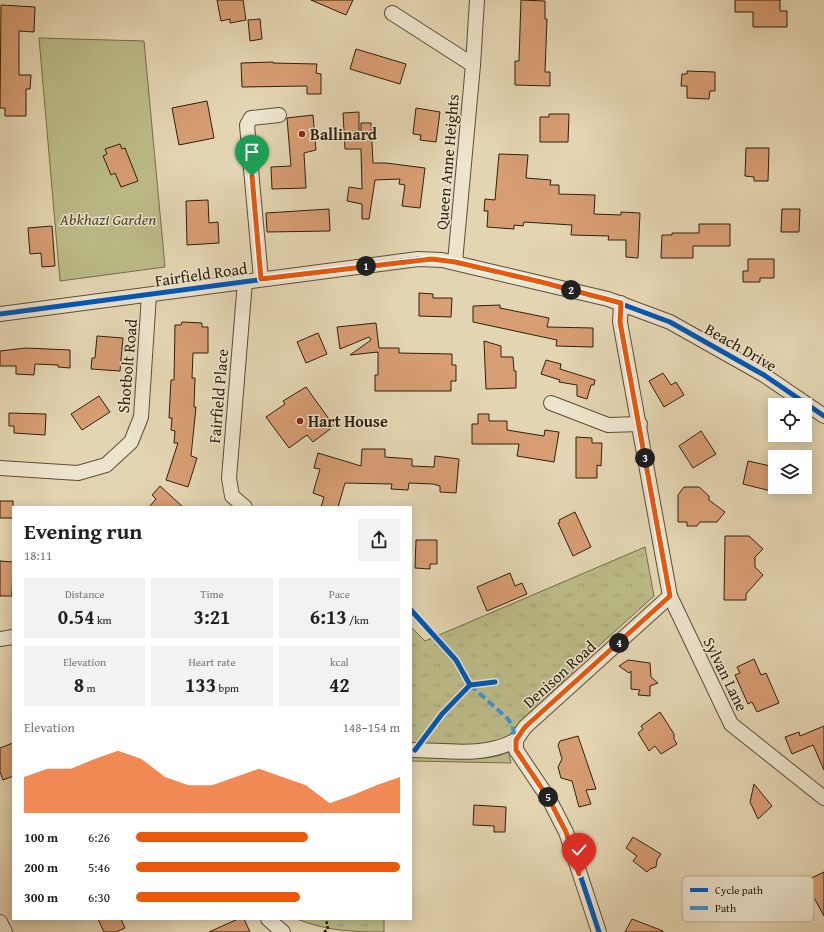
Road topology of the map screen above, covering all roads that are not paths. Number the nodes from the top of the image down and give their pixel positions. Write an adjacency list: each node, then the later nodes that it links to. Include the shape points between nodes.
1 (477, 0): 3 (street, Queen Anne Heights)
2 (392, 13): 3 (street)
3 (474, 66): 5 (street, Queen Anne Heights)
4 (279, 115): 6 (street, via 251,118 247,125)
5 (455, 262): 6 (street, Fairfield Road, via 418,259); 9 (street, Fairfield Road)
6 (261, 279): 7 (street, Fairfield Road)
7 (244, 282): 8 (street, Fairfield Road); 16 (street, Fairfield Place, via 229,478 232,496)
8 (150, 294): 11 (street, Fairfield Road); 15 (street, Shotbolt Road, via 141,417 131,442 106,465 78,473)
9 (621, 303): 10 (street, Fairfield Road); 14 (street, via 620,322)
10 (640, 310): 13 (street, Beach Drive, via 670,322 764,375)
11 (0, 314)
12 (552, 403): 14 (street, via 608,425)
13 (823, 413)
14 (640, 424): 17 (street)
15 (0, 468)
16 (244, 506)
17 (670, 596): 20 (street, Denison Road, via 525,727); 22 (street, Sylvan Lane, via 731,724)
18 (12, 637): 19 (street)
19 (0, 639)
20 (516, 740): 21 (street, via 505,746 487,750); 27 (street, via 516,750 549,799 566,832)
21 (412, 750)
22 (824, 798)
23 (269, 920): 26 (street)
24 (0, 922): 25 (street)
25 (4, 932)
26 (283, 932)
27 (599, 932)

